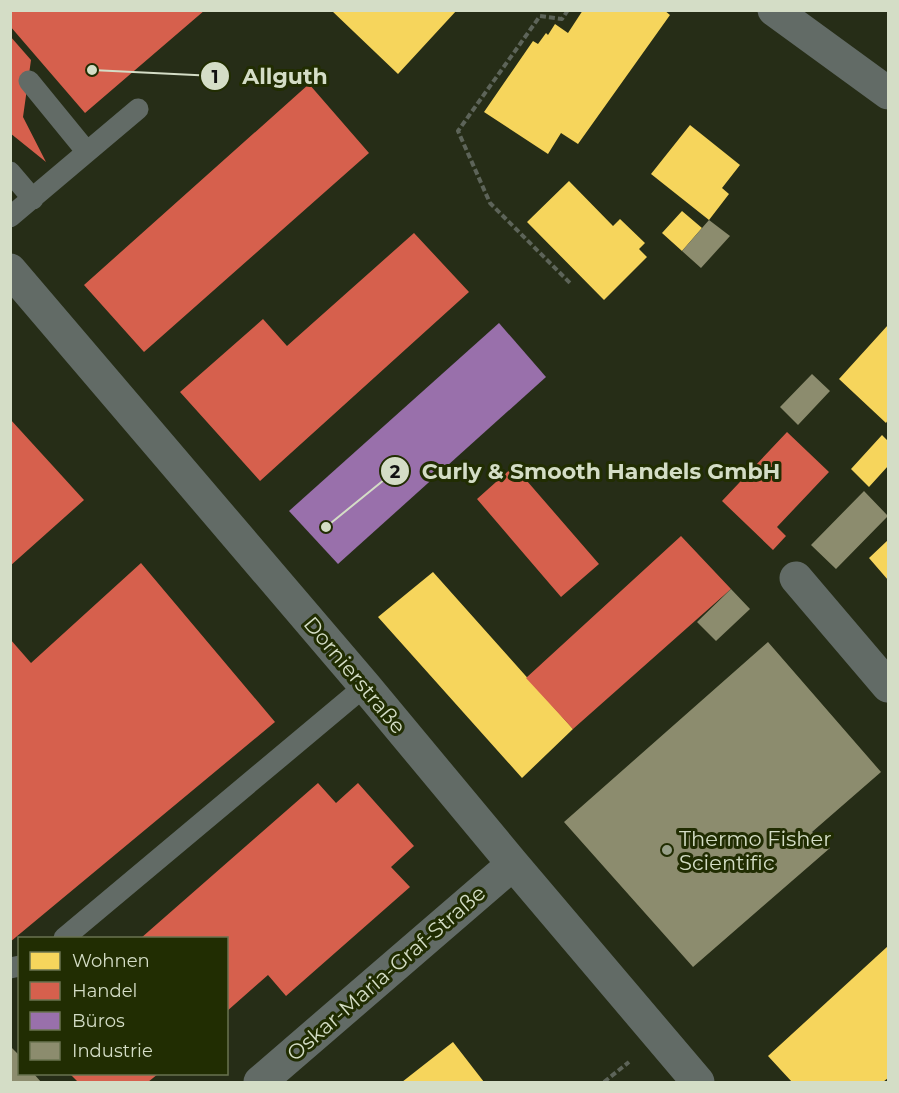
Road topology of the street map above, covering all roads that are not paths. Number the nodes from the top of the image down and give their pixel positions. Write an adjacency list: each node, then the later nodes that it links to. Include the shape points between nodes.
1 (774, 10): 3 (street)
2 (29, 81): 5 (lane)
3 (888, 93)
4 (138, 109): 5 (lane)
5 (87, 152): 7 (lane)
6 (10, 172): 7 (lane)
7 (33, 199): 8 (lane)
8 (10, 218)
9 (10, 270): 11 (street, Dornierstraße)
10 (796, 578): 12 (street)
11 (365, 686): 13 (street, Dornierstraße); 14 (lane)
12 (888, 686)
13 (513, 864): 15 (street, Oskar-Maria-Graf-Straße); 16 (street, Dornierstraße)
14 (66, 937)
15 (260, 1083)
16 (698, 1083)

